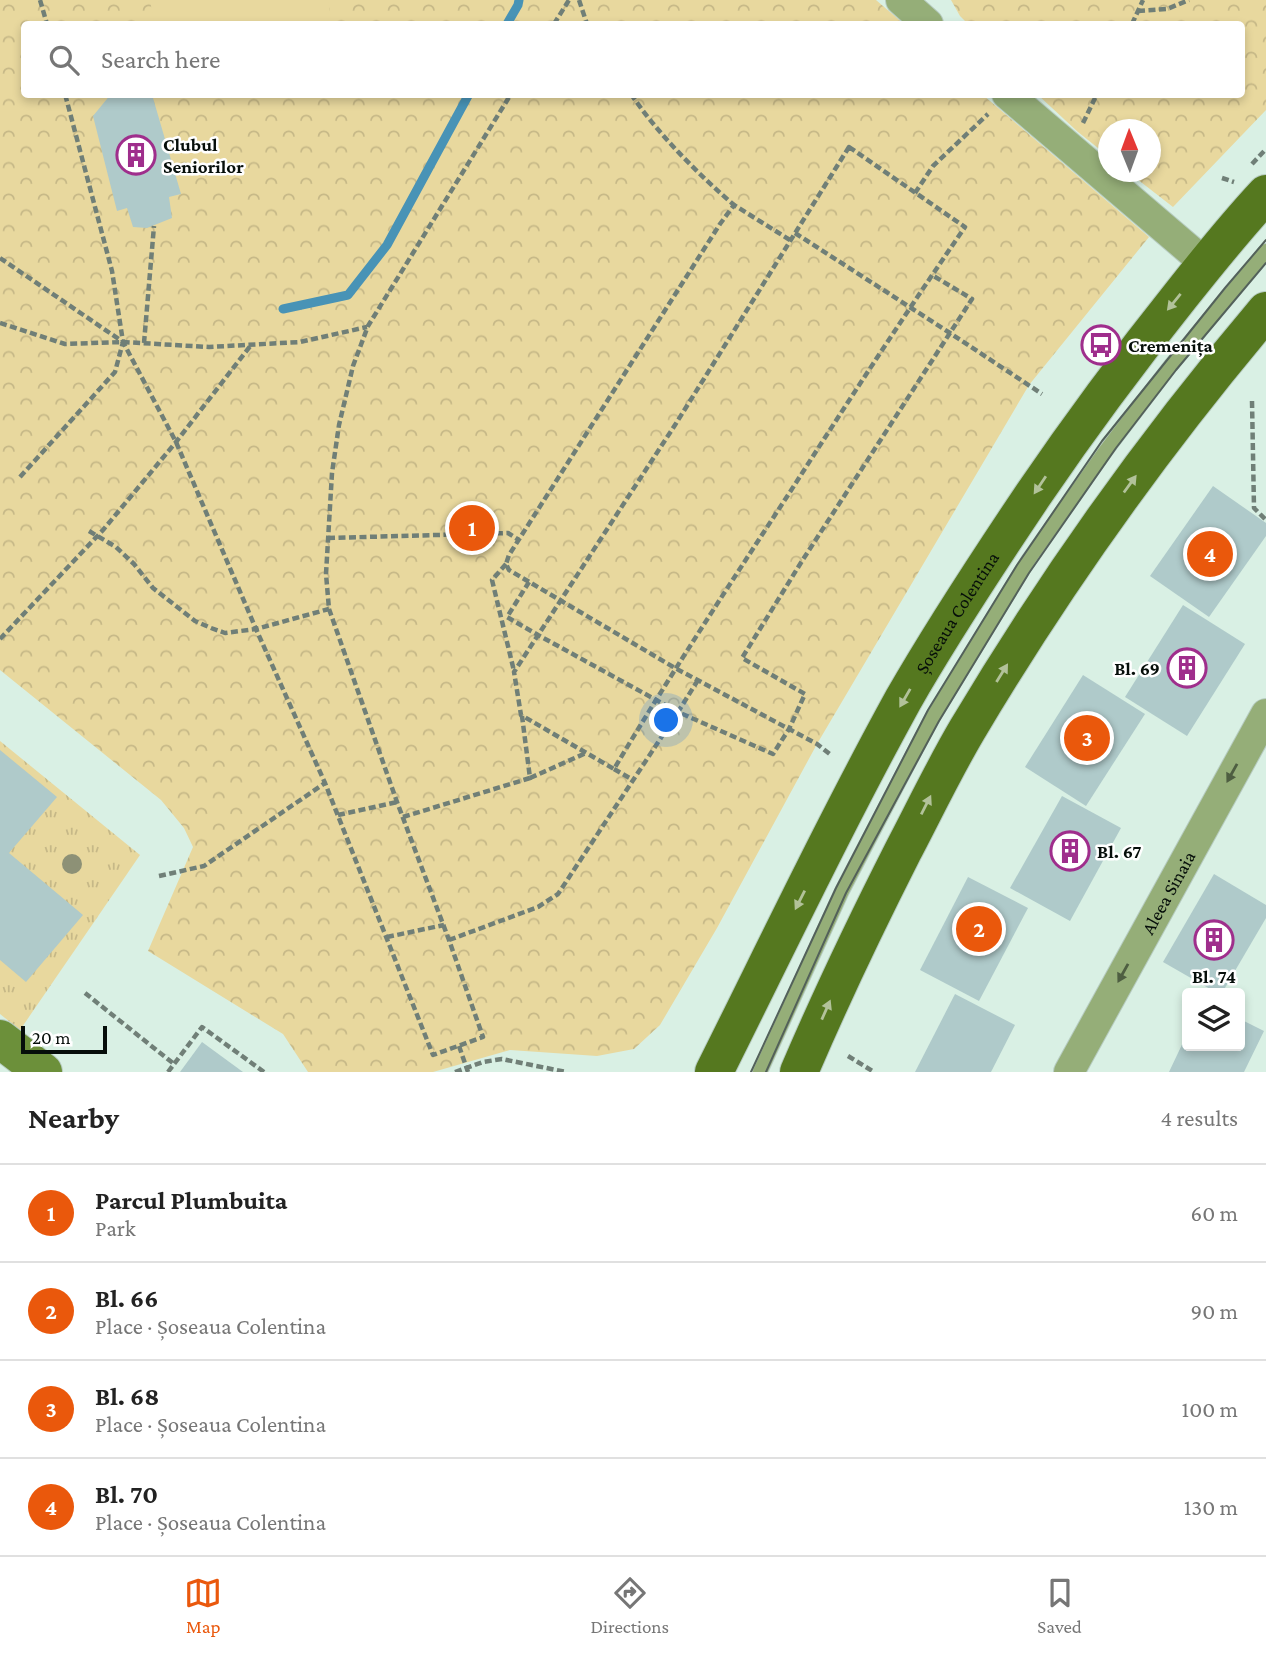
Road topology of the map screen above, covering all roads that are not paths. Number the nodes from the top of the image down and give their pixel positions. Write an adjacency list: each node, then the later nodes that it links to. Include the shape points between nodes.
1 (901, 0): 2 (street)
2 (925, 21)
3 (1002, 100): 6 (street)
4 (1266, 194): 6 (main road, Șoseaua Colentina)
5 (1266, 251): 14 (lane, via 1171,365 1029,559 931,720 842,891)
6 (1206, 264): 13 (main road, Șoseaua Colentina, one-way to 13, via 1083,422 947,627 867,768)
7 (1266, 312): 15 (main road, one-way to 7, via 855,945 973,720 1110,512)
8 (1266, 714): 16 (street, Aleea Sinaia, one-way to 16)
9 (0, 1039): 12 (main road)
10 (0, 1067): 11 (main road)
11 (7, 1072)
12 (43, 1072)
13 (714, 1072)
14 (760, 1072)
15 (799, 1072)
16 (1069, 1072)

